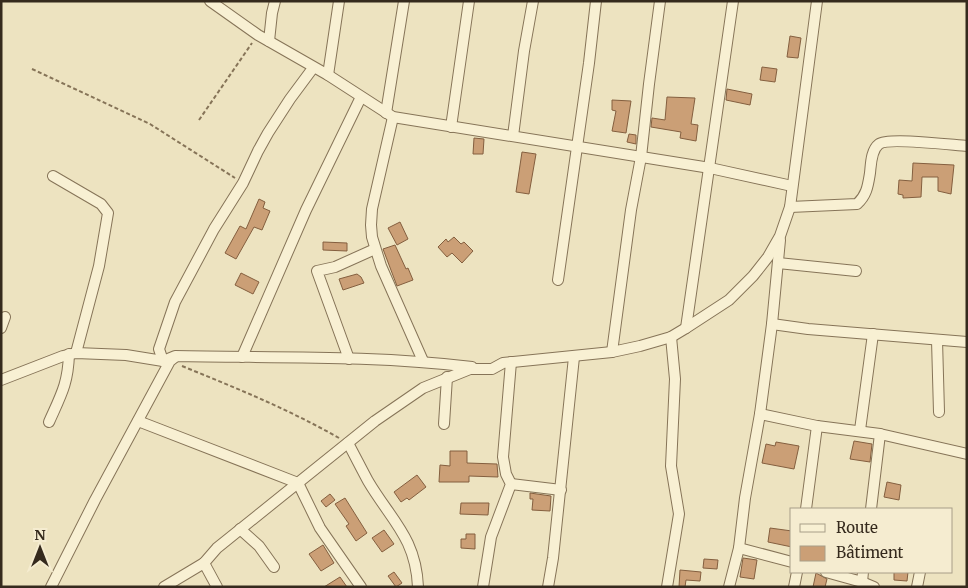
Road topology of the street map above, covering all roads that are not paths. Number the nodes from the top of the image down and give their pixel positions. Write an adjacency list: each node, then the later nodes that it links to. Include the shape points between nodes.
1 (210, 1): 11 (street)
2 (274, 1): 11 (street)
3 (338, 1): 13 (street)
4 (404, 1): 15 (street)
5 (469, 1): 16 (street)
6 (533, 1): 17 (street)
7 (596, 1): 18 (street)
8 (660, 1): 20 (street)
9 (733, 1): 21 (street)
10 (817, 1): 23 (street)
11 (269, 41): 12 (street)
12 (313, 68): 13 (street); 42 (street, via 261,145 175,302 158,349)
13 (328, 75): 14 (street)
14 (361, 97): 15 (street); 40 (street, via 306,210)
15 (390, 115): 16 (street); 26 (street, via 372,209)
16 (451, 127): 17 (street)
17 (513, 136): 18 (street)
18 (577, 146): 20 (street); 29 (street)
19 (967, 146): 24 (street, via 883,142 874,152 867,191 858,204)
20 (641, 157): 21 (street); 38 (street)
21 (710, 168): 23 (street); 33 (street)
22 (52, 176): 39 (street, via 101,204 108,213 99,266)
23 (792, 186): 24 (street)
24 (790, 207): 25 (street)
25 (780, 236): 27 (street); 33 (street, via 758,270 735,294)
26 (375, 249): 43 (street, via 335,267 317,271); 44 (street)
27 (778, 263): 28 (street); 31 (street)
28 (856, 270)
29 (558, 280)
30 (5, 317): 32 (street)
31 (772, 324): 34 (street); 50 (street)
32 (1, 328)
33 (686, 328): 35 (street)
34 (873, 334): 36 (street); 55 (street)
35 (671, 337): 38 (street); 80 (street, via 674,379 672,466 679,514)
36 (937, 340): 37 (street); 49 (street)
37 (967, 342)
38 (612, 352): 41 (street)
39 (72, 354): 42 (street); 48 (street); 52 (street, via 66,384)
40 (242, 357): 42 (street); 43 (street)
41 (574, 357): 45 (street); 61 (street)
42 (170, 359): 51 (street)
43 (349, 359): 44 (street)
44 (423, 361): 46 (street)
45 (511, 362): 46 (street); 60 (street, via 503,457)
46 (492, 370): 47 (street, via 470,369)
47 (447, 377): 53 (street); 57 (street, via 399,403)
48 (1, 380)
49 (939, 412)
50 (760, 414): 54 (street); 65 (street)
51 (138, 421): 59 (street); 74 (street)
52 (49, 422)
53 (444, 424)
54 (817, 426): 55 (street); 62 (street)
55 (860, 430): 56 (street)
56 (880, 434): 58 (street); 63 (street)
57 (348, 443): 59 (street); 77 (street, via 409,543)
58 (967, 454)
59 (298, 483): 64 (street); 76 (street, via 320,528)
60 (510, 484): 61 (street); 78 (street, via 491,538)
61 (561, 490): 79 (street)
62 (806, 508)
63 (871, 508)
64 (240, 529): 67 (street); 68 (street, via 259,546)
65 (739, 548): 66 (street); 81 (street)
66 (790, 561)
67 (204, 563): 73 (street); 75 (street)
68 (274, 568)
69 (797, 573): 82 (street)
70 (833, 573): 72 (street)
71 (920, 573): 84 (street)
72 (863, 577): 83 (street)
73 (169, 585)
74 (51, 587)
75 (217, 587)
76 (361, 587)
77 (418, 587)
78 (483, 587)
79 (548, 587)
80 (667, 587)
81 (729, 587)
82 (794, 587)
83 (874, 587)
84 (917, 587)

